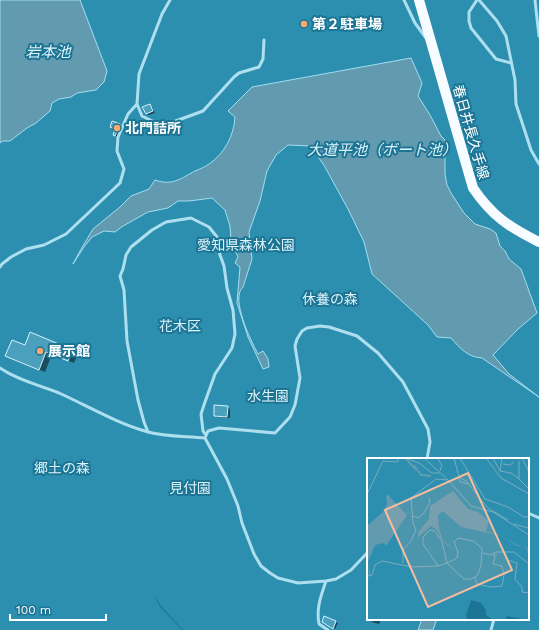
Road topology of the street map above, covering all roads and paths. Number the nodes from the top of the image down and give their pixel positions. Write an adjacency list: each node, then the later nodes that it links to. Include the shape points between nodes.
1 (170, 0): 10 (lane, via 139,74)
2 (404, 0): 8 (lane, via 416,23)
3 (419, 0): 8 (main road, 春日井長久手線)
4 (478, 0): 9 (lane, via 497,21 506,36); 9 (lane, via 470,12 471,28 496,59)
5 (535, 0): 6 (lane)
6 (539, 36)
7 (264, 40): 10 (lane, via 263,59 259,67 239,73 203,111 173,122 158,123 142,116)
8 (432, 43): 12 (main road, 春日井長久手線, via 472,188 496,216 516,231)
9 (511, 63): 11 (lane, via 516,104 531,150)
10 (137, 104): 13 (lane, via 128,114 118,137 117,151 124,170 120,183 66,234 44,245 11,256)
11 (539, 164)
12 (539, 242)
13 (0, 267)
14 (0, 368): 15 (lane, via 8,374 58,393 112,419)
15 (148, 432): 16 (lane); 16 (lane, via 138,400 127,341 124,290 120,276 131,246 166,222 192,218 209,227 218,237 233,310 235,334 232,348 215,374 201,414)
16 (206, 436): 17 (lane, via 208,431 219,428 275,433 290,417 295,405 300,378 295,346 297,339 307,328 320,326 357,336 378,353 403,382 428,429 430,442); 21 (lane, via 227,479 260,566 274,576 289,581)
17 (427, 458)
18 (529, 513): 19 (lane)
19 (539, 518)
20 (367, 553): 21 (lane, via 348,572)
21 (326, 581): 23 (lane, via 317,614 319,624)
22 (494, 620): 24 (lane)
23 (328, 630)
24 (490, 630)

